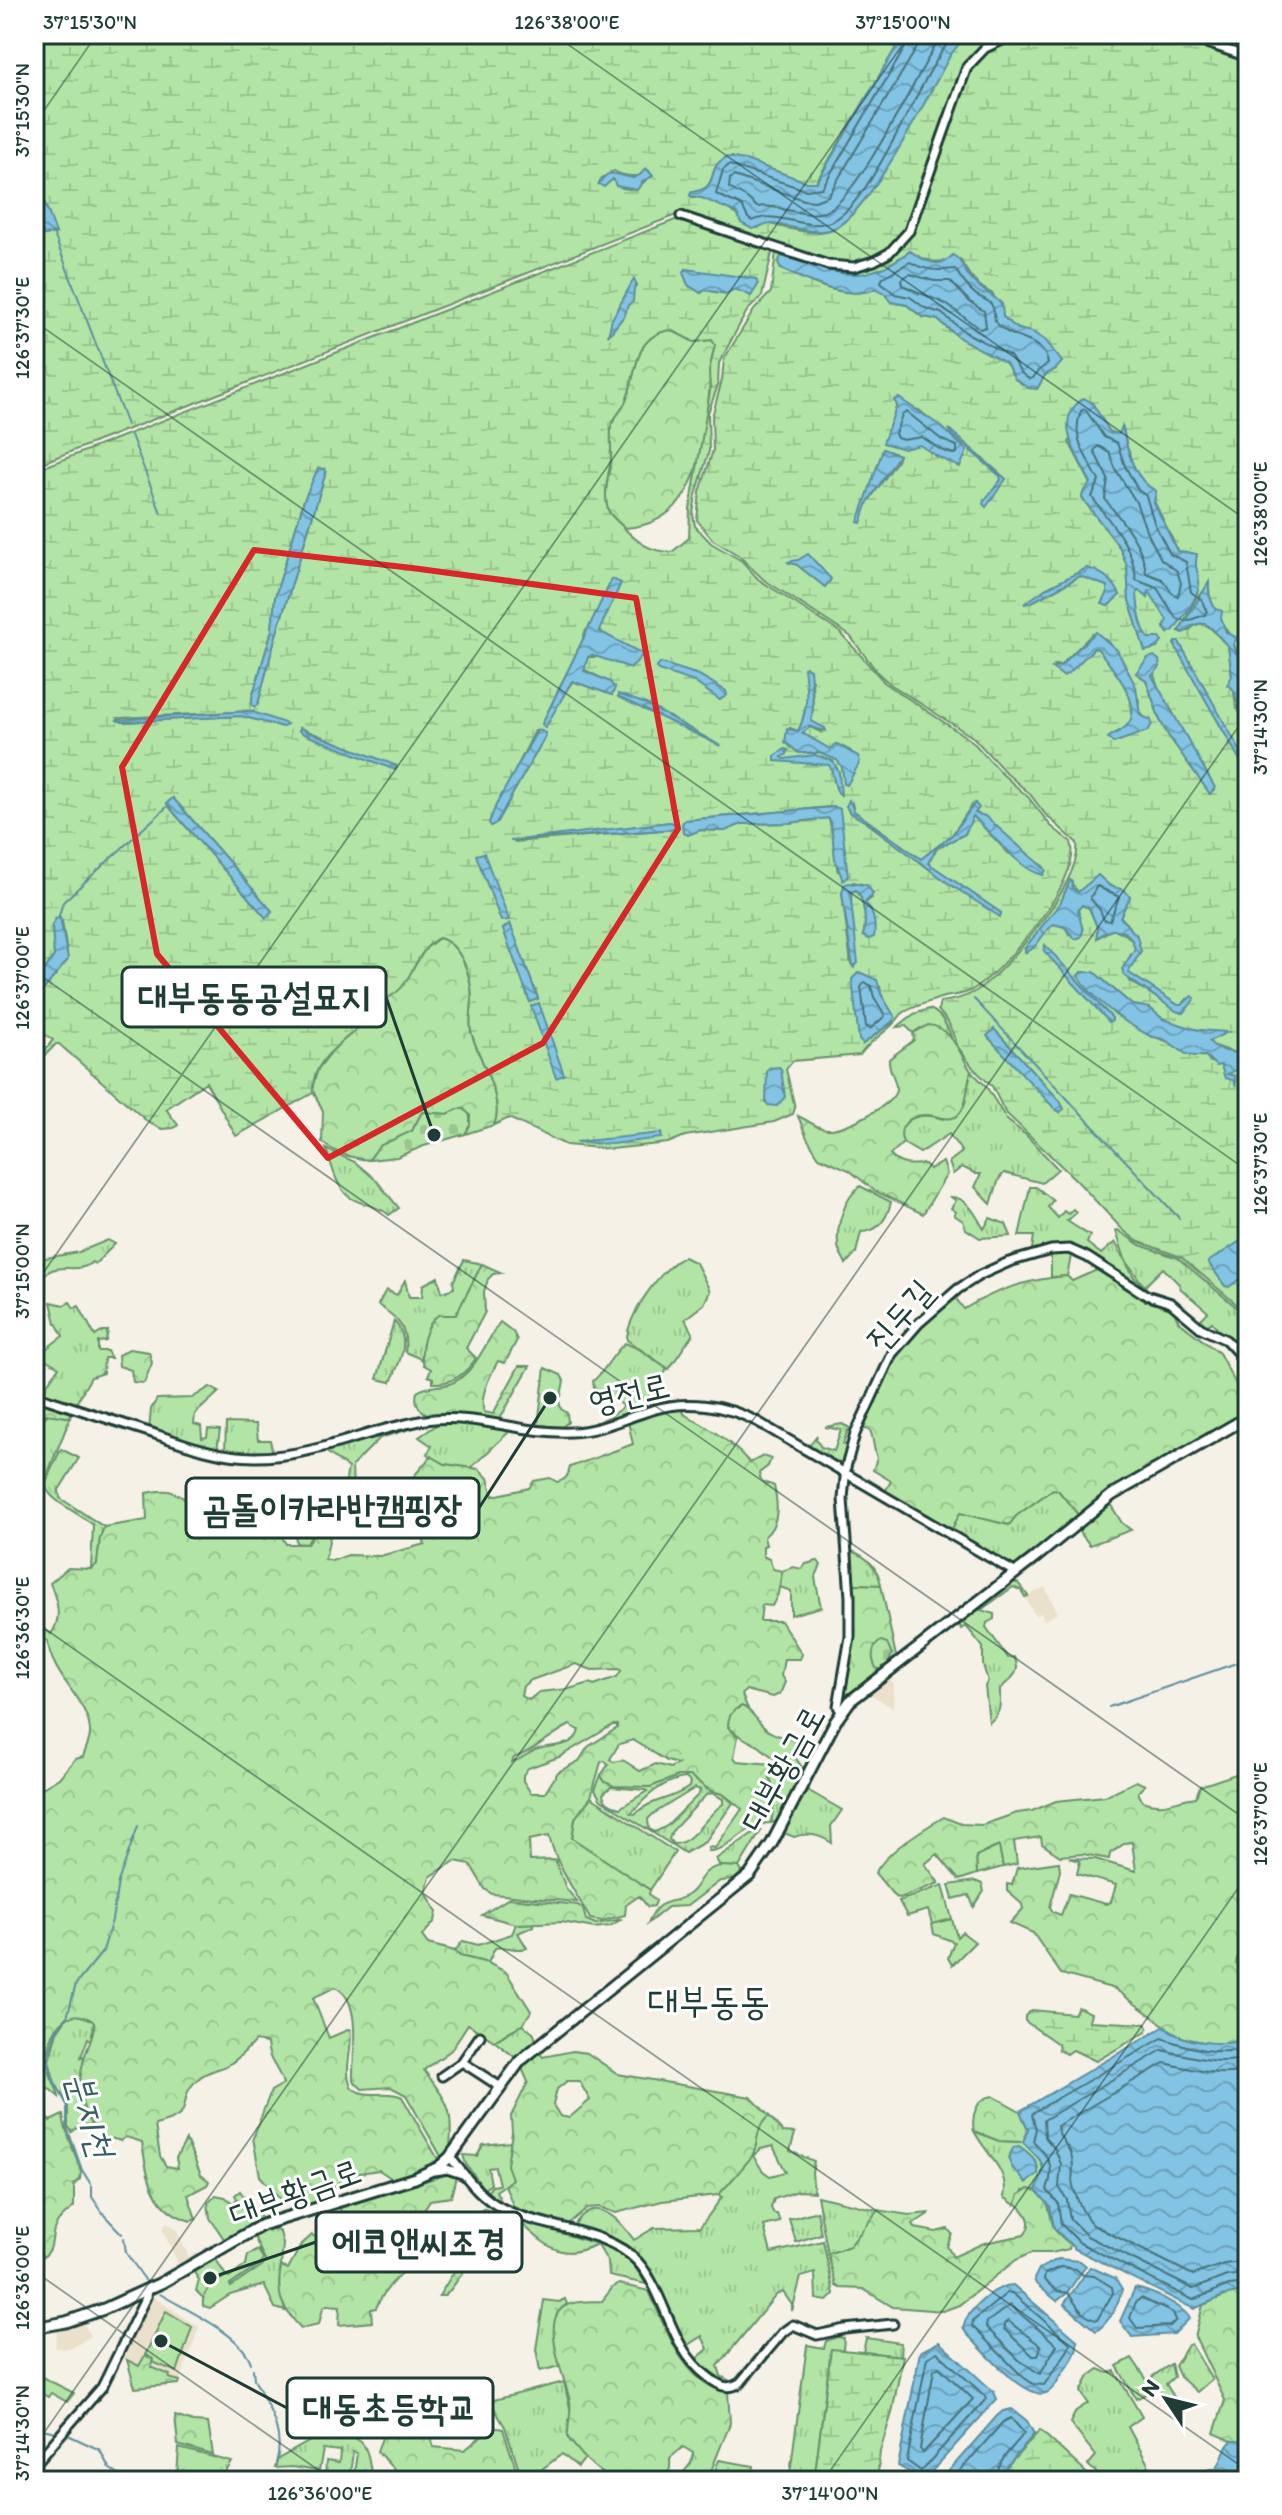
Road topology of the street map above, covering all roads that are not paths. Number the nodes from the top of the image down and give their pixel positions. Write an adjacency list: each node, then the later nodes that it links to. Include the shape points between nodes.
1 (1015, 34): 4 (street, via 985,48 967,67 909,231 889,253 864,265 828,265)
2 (1180, 34): 3 (street)
3 (1246, 56)
4 (681, 216)
5 (1248, 1375): 8 (street, 진두길, via 1226,1340 1171,1303 1146,1295 1080,1252 1051,1250 972,1279 904,1340 872,1394)
6 (34, 1395): 8 (street, 영전로, via 200,1449 254,1457 312,1451 436,1419 569,1432 605,1427 659,1408 708,1406 750,1418)
7 (1248, 1417): 9 (main road, 대부황금로, via 1120,1489)
8 (845, 1473): 9 (street, 영전로); 10 (street, 진두길, via 851,1623)
9 (1016, 1573): 10 (main road, 대부황금로)
10 (841, 1712): 14 (main road, 대부황금로, via 750,1875 537,2045)
11 (480, 2036): 12 (street)
12 (462, 2062): 13 (street); 14 (street)
13 (442, 2076)
14 (499, 2086): 15 (main road, 대부황금로)
15 (463, 2139): 16 (main road, 대부황금로); 18 (street, via 460,2157)
16 (450, 2157): 17 (main road, 대부황금로); 18 (street)
17 (432, 2172): 18 (street, via 451,2170); 19 (main road, 대부황금로, via 262,2225)
18 (467, 2177): 20 (street, via 502,2209 610,2243 631,2255 646,2274 684,2353 723,2387 740,2383 793,2325 817,2335)
19 (147, 2289): 21 (main road, 대부황금로, via 83,2317); 22 (street, via 102,2387)
20 (893, 2324)
21 (34, 2328)
22 (34, 2465)

